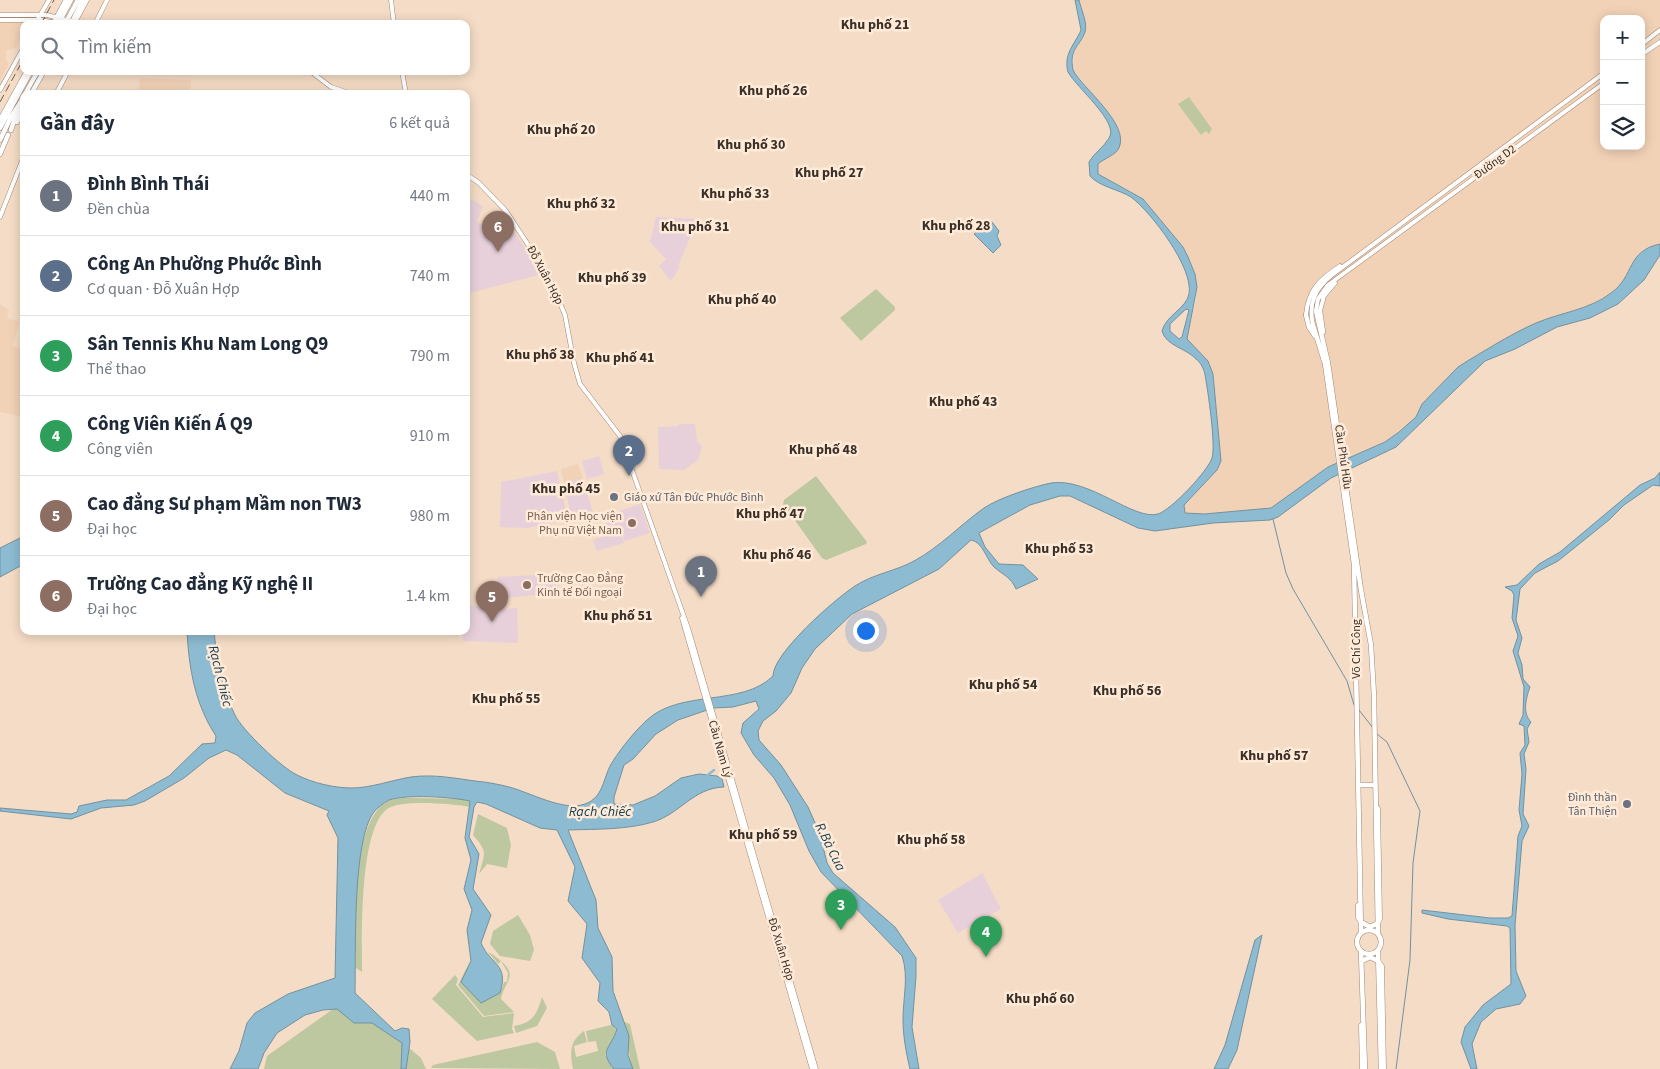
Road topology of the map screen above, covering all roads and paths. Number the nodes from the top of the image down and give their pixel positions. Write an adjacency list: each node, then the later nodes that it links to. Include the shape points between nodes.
1 (50, 0): 10 (main road)
2 (66, 0): 8 (highway)
3 (71, 0): 8 (highway)
4 (107, 0): 15 (main road)
5 (391, 0): 16 (main road)
6 (81, 1): 13 (highway, via 71,13); 14 (highway)
7 (0, 15): 10 (main road)
8 (59, 17): 10 (main road); 11 (highway); 12 (main road)
9 (0, 20): 10 (main road)
10 (39, 20)
11 (58, 20)
12 (66, 20)
13 (71, 20)
14 (72, 20)
15 (97, 20)
16 (394, 20)
17 (1660, 31): 18 (main road)
18 (1645, 42)
19 (1660, 42): 20 (main road)
20 (1645, 52)
21 (20, 54): 31 (main road)
22 (25, 75): 39 (highway)
23 (29, 75): 40 (highway)
24 (36, 75): 32 (highway)
25 (42, 75): 33 (highway)
26 (66, 75): 34 (main road)
27 (315, 75): 35 (main road)
28 (403, 75): 36 (main road)
29 (1600, 75): 48 (main road, Đường D2)
30 (1600, 86): 49 (main road, Đường D2)
31 (0, 90)
32 (28, 90)
33 (33, 90)
34 (58, 90)
35 (340, 90)
36 (405, 90)
37 (20, 109): 43 (highway, via 11,117)
38 (20, 112): 41 (highway)
39 (0, 120)
40 (0, 128)
41 (13, 128): 44 (main road)
42 (8, 135): 44 (highway)
43 (0, 140)
44 (6, 141): 45 (highway)
45 (0, 154)
46 (20, 166): 50 (main road)
47 (470, 177): 59 (main road, Đỗ Xuân Hợp, via 506,211 549,278 565,315 580,384 620,436)
48 (1464, 178): 49 (main road); 51 (main road, Đường D2)
49 (1467, 183): 53 (main road, Đường D2)
50 (0, 217)
51 (1389, 232): 52 (main road, Đường D2); 53 (main road)
52 (1383, 236): 55 (main road, Đường D2, via 1322,278 1309,297); 56 (main road, Đường D2, via 1319,287 1312,304)
53 (1393, 238): 54 (main road, Đường D2, via 1328,285 1318,299)
54 (1318, 311): 57 (highway)
55 (1306, 315): 57 (highway, via 1309,326)
56 (1313, 326): 57 (highway)
57 (1321, 342): 58 (highway, Cầu Phú Hữu, via 1327,363)
58 (1354, 552): 60 (highway, Võ Chí Công); 61 (highway, Võ Chí Công, via 1371,646)
59 (698, 668): 64 (main road, Cầu Nam Lý)
60 (1358, 746): 63 (highway, Võ Chí Công); 65 (main road, Võ Chí Công, via 1358,918)
61 (1376, 770): 62 (highway, Võ Chí Công); 66 (main road, Võ Chí Công)
62 (1375, 785): 63 (highway); 66 (highway, Võ Chí Công)
63 (1359, 786): 65 (highway, Võ Chí Công)
64 (745, 830): 73 (main road, Đỗ Xuân Hợp)
65 (1361, 922): 66 (highway, via 1370,927); 67 (highway, Võ Chí Công)
66 (1378, 923): 68 (highway, Võ Chí Công)
67 (1361, 931): 68 (highway); 70 (highway, via 1356,943)
68 (1378, 932): 69 (highway, via 1381,942)
69 (1378, 952): 70 (highway); 72 (highway)
70 (1362, 953): 71 (highway)
71 (1362, 961): 72 (highway, via 1370,957); 74 (highway)
72 (1378, 961): 75 (highway)
73 (814, 1069)
74 (1364, 1069)
75 (1382, 1069)

